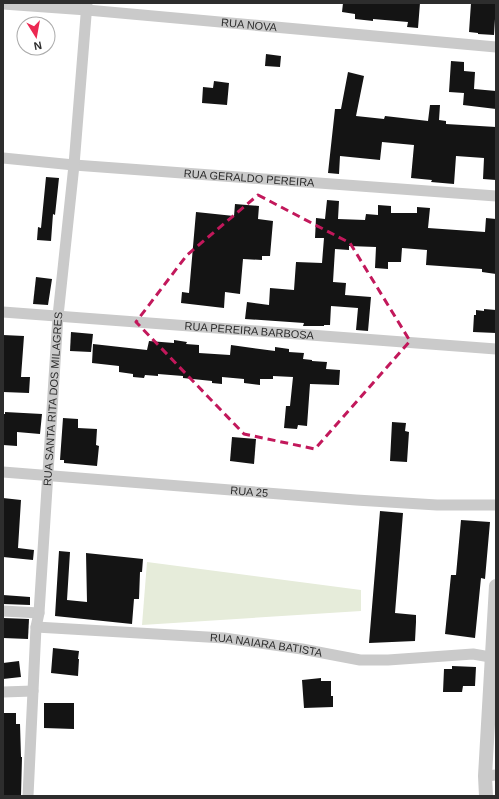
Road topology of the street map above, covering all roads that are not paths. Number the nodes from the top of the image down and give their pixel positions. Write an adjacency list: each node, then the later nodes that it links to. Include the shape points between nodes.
1 (3, 4): 2 (street, RUA NOVA)
2 (87, 6): 3 (street, RUA NOVA); 5 (street, RUA SANTA RITA DOS MILAGRES)
3 (496, 47)
4 (3, 158): 5 (street, RUA GERALDO PEREIRA)
5 (74, 166): 6 (street, RUA GERALDO PEREIRA); 8 (street, RUA SANTA RITA DOS MILAGRES)
6 (496, 196)
7 (3, 312): 8 (street, RUA PEREIRA BARBOSA)
8 (58, 316): 9 (street, RUA PEREIRA BARBOSA); 11 (street, RUA SANTA RITA DOS MILAGRES)
9 (496, 349)
10 (3, 472): 11 (street, RUA 25)
11 (47, 476): 12 (street, RUA 25, via 437,505); 15 (street, RUA SANTA RITA DOS MILAGRES)
12 (496, 505)
13 (496, 586): 17 (street)
14 (3, 611): 15 (street)
15 (39, 613): 16 (street, RUA SANTA RITA DOS MILAGRES)
16 (36, 627): 17 (street, RUA NAIARA BATISTA, via 224,638 360,660 473,654); 18 (street, RUA SANTA RITA DOS MILAGRES)
17 (494, 658): 20 (street)
18 (32, 691): 19 (street); 21 (street, RUA SANTA RITA DOS MILAGRES)
19 (3, 692)
20 (490, 776): 22 (street)
21 (28, 796)
22 (486, 796)

